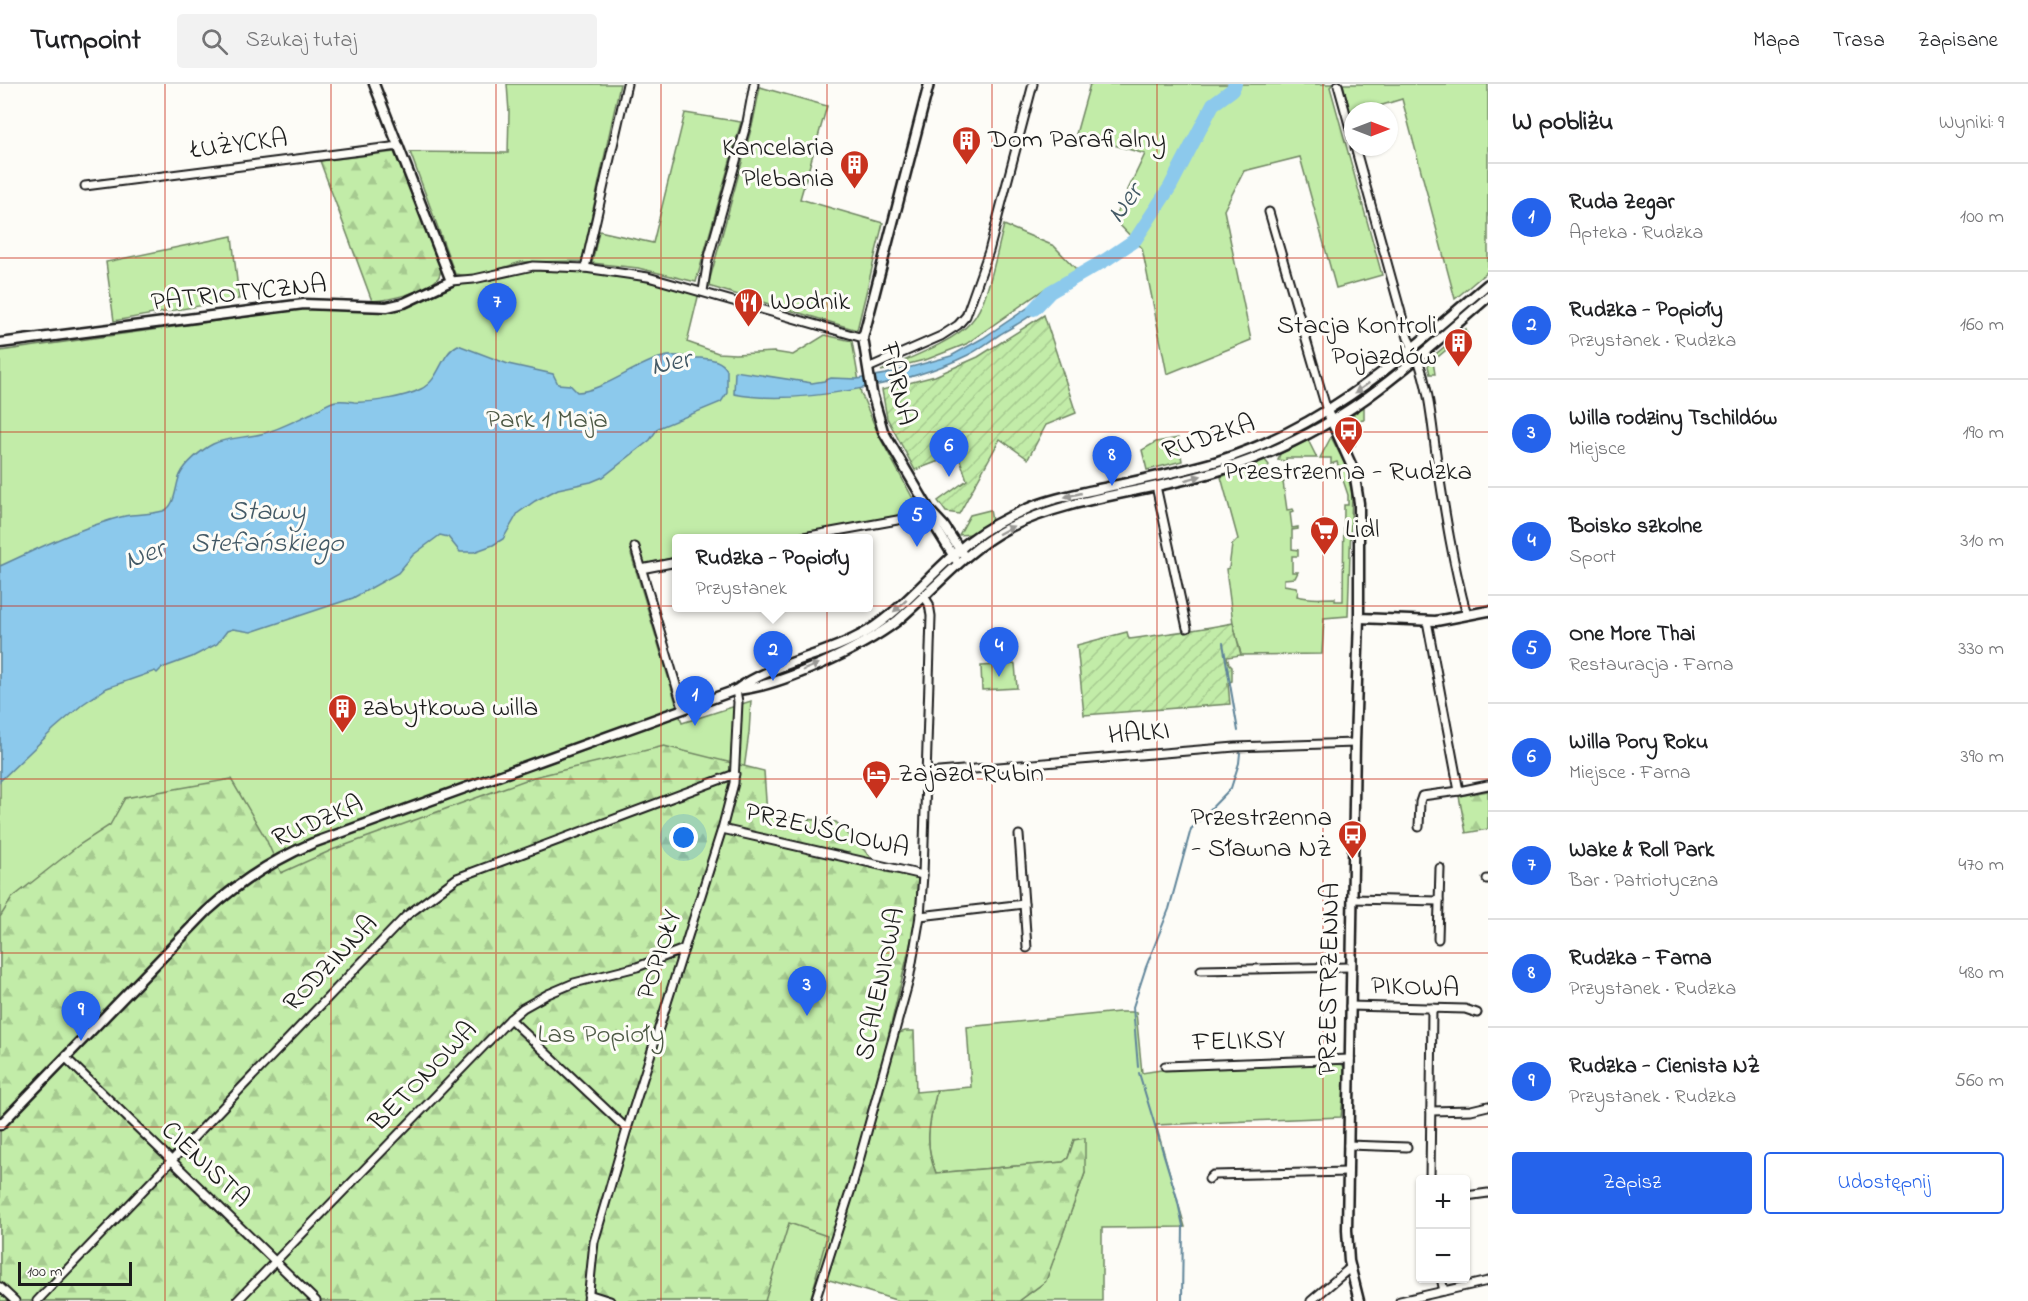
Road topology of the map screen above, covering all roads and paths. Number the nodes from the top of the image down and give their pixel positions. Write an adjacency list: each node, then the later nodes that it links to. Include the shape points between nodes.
1 (374, 84): 8 (street)
2 (627, 84): 12 (street)
3 (754, 84): 15 (street)
4 (928, 84): 17 (street, FARNA)
5 (1033, 84): 21 (street, via 989,251 966,316 941,336)
6 (1338, 85): 7 (street)
7 (1344, 107)
8 (399, 146): 10 (street, ŁUŻYCKA); 13 (street)
9 (1357, 156): 19 (street)
10 (85, 186)
11 (1269, 212): 22 (street)
12 (585, 268): 13 (street, PATRIOTYCZNA, via 533,266); 15 (street, PATRIOTYCZNA, via 648,277)
13 (451, 281): 18 (street, PATRIOTYCZNA, via 404,303 381,308 304,304)
14 (1488, 284): 19 (street, RUDZKA)
15 (703, 291): 17 (street, PATRIOTYCZNA)
16 (1488, 297): 20 (street, RUDZKA)
17 (863, 338): 21 (street, FARNA)
18 (0, 343)
19 (1413, 348): 22 (street, RUDZKA, one-way to 22)
20 (1417, 357): 23 (street, RUDZKA); 33 (street, via 1425,378 1443,504)
21 (868, 370): 25 (street, FARNA, via 887,440)
22 (1327, 411): 23 (street, PRZESTRZENNA); 28 (street, RUDZKA, one-way to 28, via 1269,442 1217,461 1031,507 989,528)
23 (1330, 421): 24 (street, RUDZKA, one-way to 23, via 1241,463); 34 (street, PRZESTRZENNA, via 1350,461 1358,489)
24 (1156, 486): 28 (street, RUDZKA, one-way to 24, via 1034,516); 36 (street)
25 (930, 511): 26 (street); 28 (street, FARNA, via 933,523)
26 (820, 534)
27 (635, 547): 30 (street)
28 (959, 556): 31 (street, RUDZKA); 37 (street, RUDZKA, one-way to 37, via 867,631 751,679)
29 (672, 563): 30 (street)
30 (641, 569): 38 (street)
31 (924, 596): 37 (street, RUDZKA, one-way to 31, via 766,684 857,647 891,625); 40 (street, SCALENIOWA, via 931,614)
32 (1488, 611): 33 (street)
33 (1467, 615): 35 (street)
34 (1359, 618): 35 (street); 39 (street, PRZESTRZENNA)
35 (1427, 621): 43 (street)
36 (1187, 628)
37 (736, 690): 38 (street, RUDZKA); 41 (street, POPIOŁY)
38 (683, 708): 62 (street, RUDZKA, via 301,848 265,867 207,911)
39 (1355, 743): 40 (street, HALKI, via 1235,747); 49 (street, PRZESTRZENNA)
40 (927, 773): 48 (street, SCALENIOWA)
41 (735, 774): 45 (street, POPIOŁY); 71 (street, RODZINNA, via 457,878 406,916)
42 (1488, 785): 43 (street)
43 (1459, 791): 44 (street, via 1422,796)
44 (1419, 827)
45 (722, 829): 48 (street, PRZEJŚCIOWA); 55 (street, POPIOŁY)
46 (1019, 836): 51 (street)
47 (1440, 868): 50 (street)
48 (923, 875): 52 (street, SCALENIOWA)
49 (1352, 899): 50 (street); 56 (street, PRZESTRZENNA)
50 (1439, 901): 53 (street)
51 (1024, 904): 52 (street); 54 (street)
52 (920, 916): 89 (street, SCALENIOWA, via 908,982 852,1186)
53 (1438, 939)
54 (1027, 948)
55 (684, 949): 61 (street, BETONOWA, via 637,967 574,983 540,998); 68 (street, POPIOŁY)
56 (1351, 967): 57 (street); 58 (street, PRZESTRZENNA)
57 (1201, 970)
58 (1350, 1006): 59 (street, PIKOWA); 63 (street, PRZESTRZENNA)
59 (1432, 1008): 60 (street, PIKOWA); 66 (street)
60 (1478, 1013)
61 (510, 1019): 68 (street); 77 (street, BETONOWA)
62 (65, 1057): 67 (street, RUDZKA); 71 (street, CIENISTA)
63 (1350, 1059): 64 (street, FELIKSY); 69 (street, PRZESTRZENNA)
64 (1165, 1066)
65 (1488, 1106): 66 (street)
66 (1431, 1111): 73 (street)
67 (0, 1125)
68 (627, 1129): 83 (street, POPIOŁY, via 594,1242)
69 (1348, 1145): 70 (street); 72 (street, PRZESTRZENNA)
70 (1407, 1146)
71 (170, 1161): 77 (street, CIENISTA); 85 (street, RODZINNA)
72 (1348, 1172): 74 (street, via 1213,1175); 78 (street, PRZESTRZENNA, via 1347,1246)
73 (1431, 1175)
74 (1209, 1179)
75 (1488, 1193): 76 (street)
76 (1470, 1196)
77 (275, 1262): 86 (street, BETONOWA); 87 (street, CIENISTA)
78 (1351, 1267): 90 (street); 91 (street, PRZESTRZENNA)
79 (1488, 1281): 82 (street)
80 (1442, 1283): 82 (street)
81 (0, 1287): 84 (street)
82 (1444, 1290): 92 (street)
83 (588, 1298): 88 (street)
84 (15, 1301)
85 (37, 1301)
86 (237, 1301)
87 (316, 1301)
88 (610, 1301)
89 (815, 1301)
90 (1311, 1301)
91 (1359, 1301)
92 (1400, 1301)

